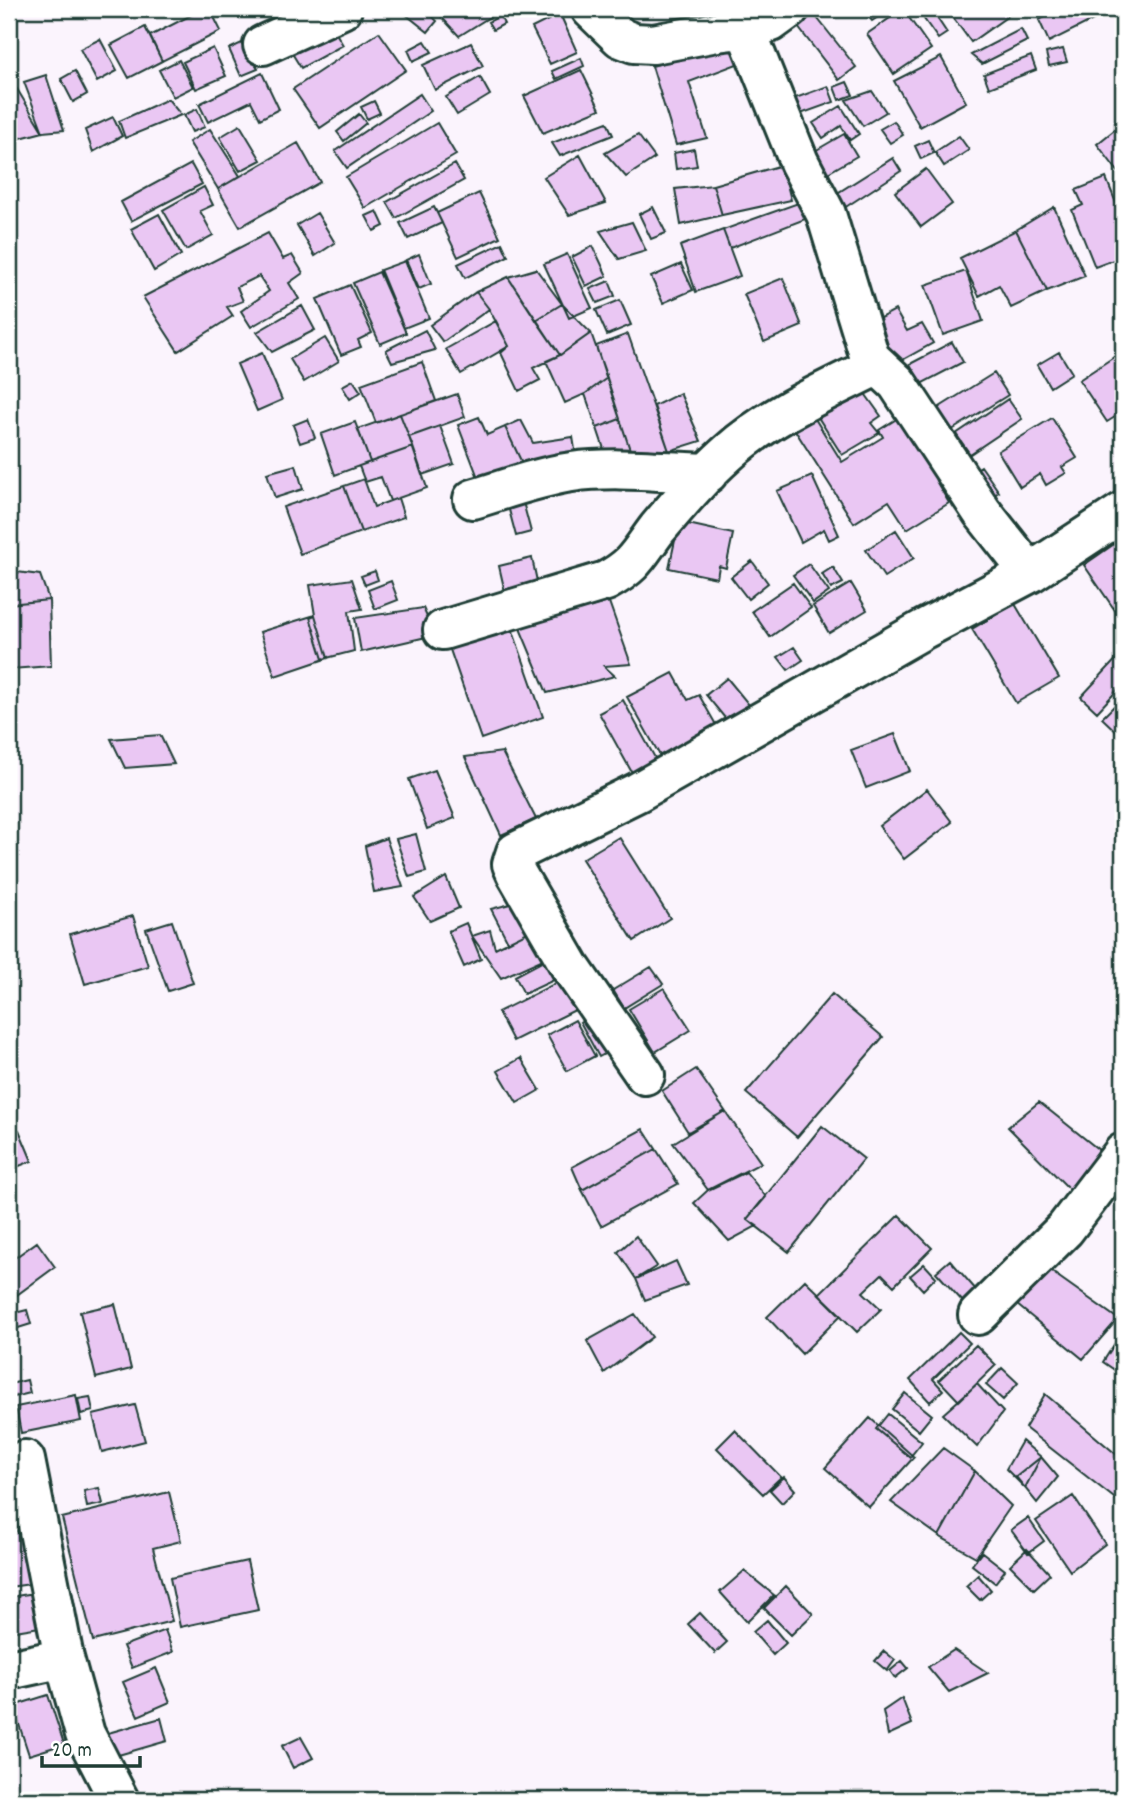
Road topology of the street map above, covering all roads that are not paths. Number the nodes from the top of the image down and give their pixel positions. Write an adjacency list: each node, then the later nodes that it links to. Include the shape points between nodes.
1 (342, 9): 5 (street)
2 (591, 9): 4 (street, via 621,38 634,43 653,44)
3 (789, 9): 4 (street, via 771,22)
4 (745, 28): 6 (street, via 799,162 826,214)
5 (263, 46)
6 (876, 366): 7 (street, via 764,426); 10 (street, via 897,383 982,512)
7 (708, 473): 8 (street, via 573,472); 11 (street, via 626,570 606,581)
8 (473, 499)
9 (1123, 512): 10 (street)
10 (1030, 573): 12 (street, via 638,792 516,852 512,864 516,873 571,968)
11 (443, 631)
12 (645, 1075)
13 (1123, 1153): 14 (street, via 1065,1229)
14 (978, 1315)
15 (25, 1460): 16 (street)
16 (64, 1658): 17 (street); 18 (street, via 85,1734)
17 (9, 1670)
18 (119, 1800)

